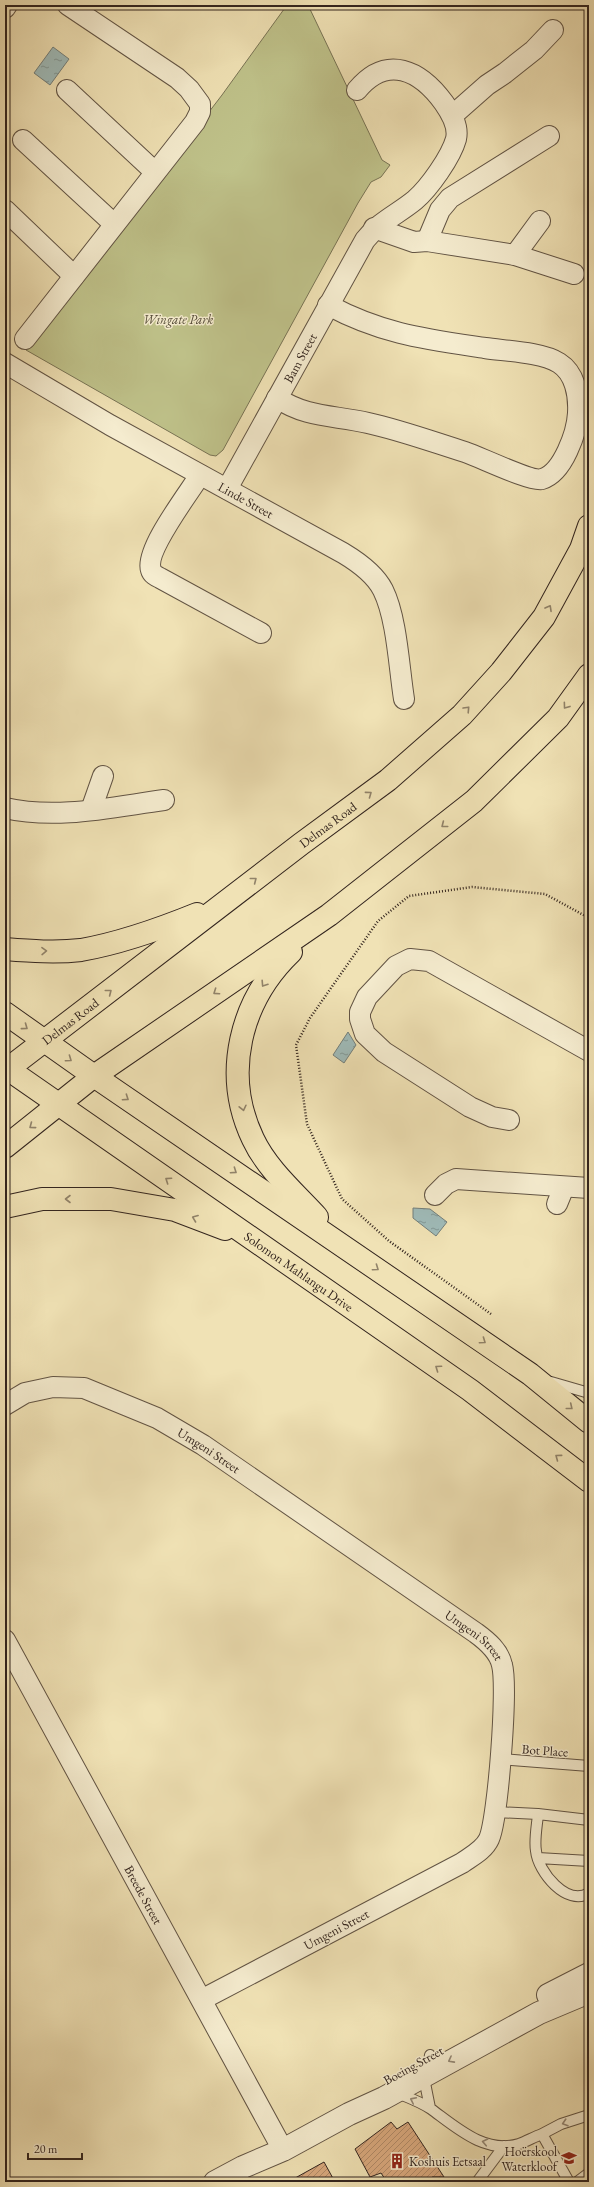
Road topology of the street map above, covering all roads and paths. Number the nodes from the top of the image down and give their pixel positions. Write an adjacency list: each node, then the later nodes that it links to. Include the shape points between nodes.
1 (7, 5): 3 (street)
2 (68, 5): 10 (street, via 177,78 196,96 200,112 195,122)
3 (5, 8)
4 (553, 30): 7 (street, via 534,50 487,84)
5 (67, 90): 10 (street)
6 (357, 90): 7 (street, via 366,78 378,72 411,72 429,85)
7 (453, 115): 14 (street, via 456,138 441,168 416,199)
8 (549, 136): 15 (street, via 450,198 440,210)
9 (23, 140): 13 (street)
10 (155, 172): 13 (street)
11 (5, 210): 18 (street)
12 (540, 221): 16 (street)
13 (114, 224): 18 (street)
14 (374, 228): 15 (street, via 414,242); 19 (street, Bam Street)
15 (427, 241): 16 (street)
16 (515, 255): 17 (street)
17 (574, 274)
18 (74, 276): 20 (street)
19 (328, 305): 22 (street, Bam Street); 22 (street, via 387,331 536,356 559,363 569,371 573,379 579,405 577,428 567,452 555,470 540,480 481,457 368,423 302,412)
20 (25, 339)
21 (5, 363): 23 (street, Linde Street, via 110,426)
22 (277, 398): 24 (street, Bam Street)
23 (200, 474): 24 (street, Linde Street); 26 (street, via 161,534 150,562 151,570 160,578)
24 (227, 489): 28 (street, Linde Street, via 343,553 373,577 383,589 389,605)
25 (589, 526): 33 (main road, Delmas Road, one-way to 25, via 388,780 462,714 501,672 544,617 581,549)
26 (261, 633)
27 (589, 675): 34 (main road, one-way to 34, via 558,718 474,801)
28 (404, 700)
29 (103, 776): 32 (street)
30 (164, 800): 32 (street)
31 (5, 808): 32 (street, via 27,813 50,814)
32 (91, 810)
33 (223, 904): 35 (main road, one-way to 33, via 40,952 80,950 169,925); 37 (main road, Delmas Road, one-way to 33)
34 (329, 915): 40 (main road, one-way to 40); 48 (main road, one-way to 48, via 277,965 250,1007 238,1050 238,1084 253,1140 276,1172)
35 (5, 949)
36 (5, 1013): 37 (main road, one-way to 37)
37 (45, 1042): 39 (main road, Delmas Road); 40 (main road, one-way to 40)
38 (589, 1051): 42 (street, via 429,961 410,959 396,966 363,1004 360,1019 365,1034 384,1052 470,1107 492,1117)
39 (6, 1069): 41 (main road, Solomon Mahlangu Drive)
40 (94, 1076): 41 (main road); 48 (main road, one-way to 48)
41 (60, 1105): 43 (main road, one-way to 43); 47 (main road, Solomon Mahlangu Drive, one-way to 41)
42 (509, 1120)
43 (5, 1147)
44 (589, 1188): 45 (street, via 560,1195 456,1179 446,1184)
45 (435, 1195)
46 (5, 1207): 47 (main road, one-way to 46, via 175,1210 111,1199 42,1199)
47 (258, 1242): 53 (main road, Solomon Mahlangu Drive, one-way to 47, via 470,1390)
48 (344, 1246): 49 (main road, one-way to 49)
49 (530, 1374): 50 (lane); 52 (main road, one-way to 52)
50 (589, 1393)
51 (5, 1405): 55 (street, Umgeni Street, via 25,1393 53,1387 84,1388 157,1418 203,1445 476,1633 498,1655 502,1666 504,1693)
52 (589, 1422)
53 (589, 1481)
54 (5, 1640): 65 (street, Breede Street)
55 (500, 1759): 56 (lane, Bot Place); 57 (street, Umgeni Street)
56 (589, 1766)
57 (495, 1812): 58 (lane); 65 (street, Umgeni Street, via 489,1838 483,1847 462,1863)
58 (538, 1814): 59 (lane); 60 (lane)
59 (589, 1820)
60 (538, 1858): 61 (lane); 62 (lane, via 555,1885 566,1894 575,1897)
61 (589, 1861)
62 (589, 1893)
63 (589, 1974): 66 (street, Boeing Street)
64 (589, 1992): 66 (street, Boeing Street, one-way to 66)
65 (203, 1999): 71 (street, Breede Street)
66 (428, 2065): 67 (street, Boeing Street); 68 (lane); 71 (street, Boeing Street)
67 (395, 2092): 68 (lane, one-way to 67); 71 (street, Boeing Street)
68 (430, 2108): 72 (lane, one-way to 68, via 479,2141 459,2131)
69 (589, 2115): 70 (lane, one-way to 70, via 561,2124)
70 (542, 2134): 72 (lane, via 519,2144); 76 (lane)
71 (281, 2145): 74 (street, Boeing Street)
72 (504, 2146): 75 (lane)
73 (589, 2173): 77 (lane)
74 (215, 2182)
75 (477, 2182)
76 (569, 2182)
77 (578, 2182)

